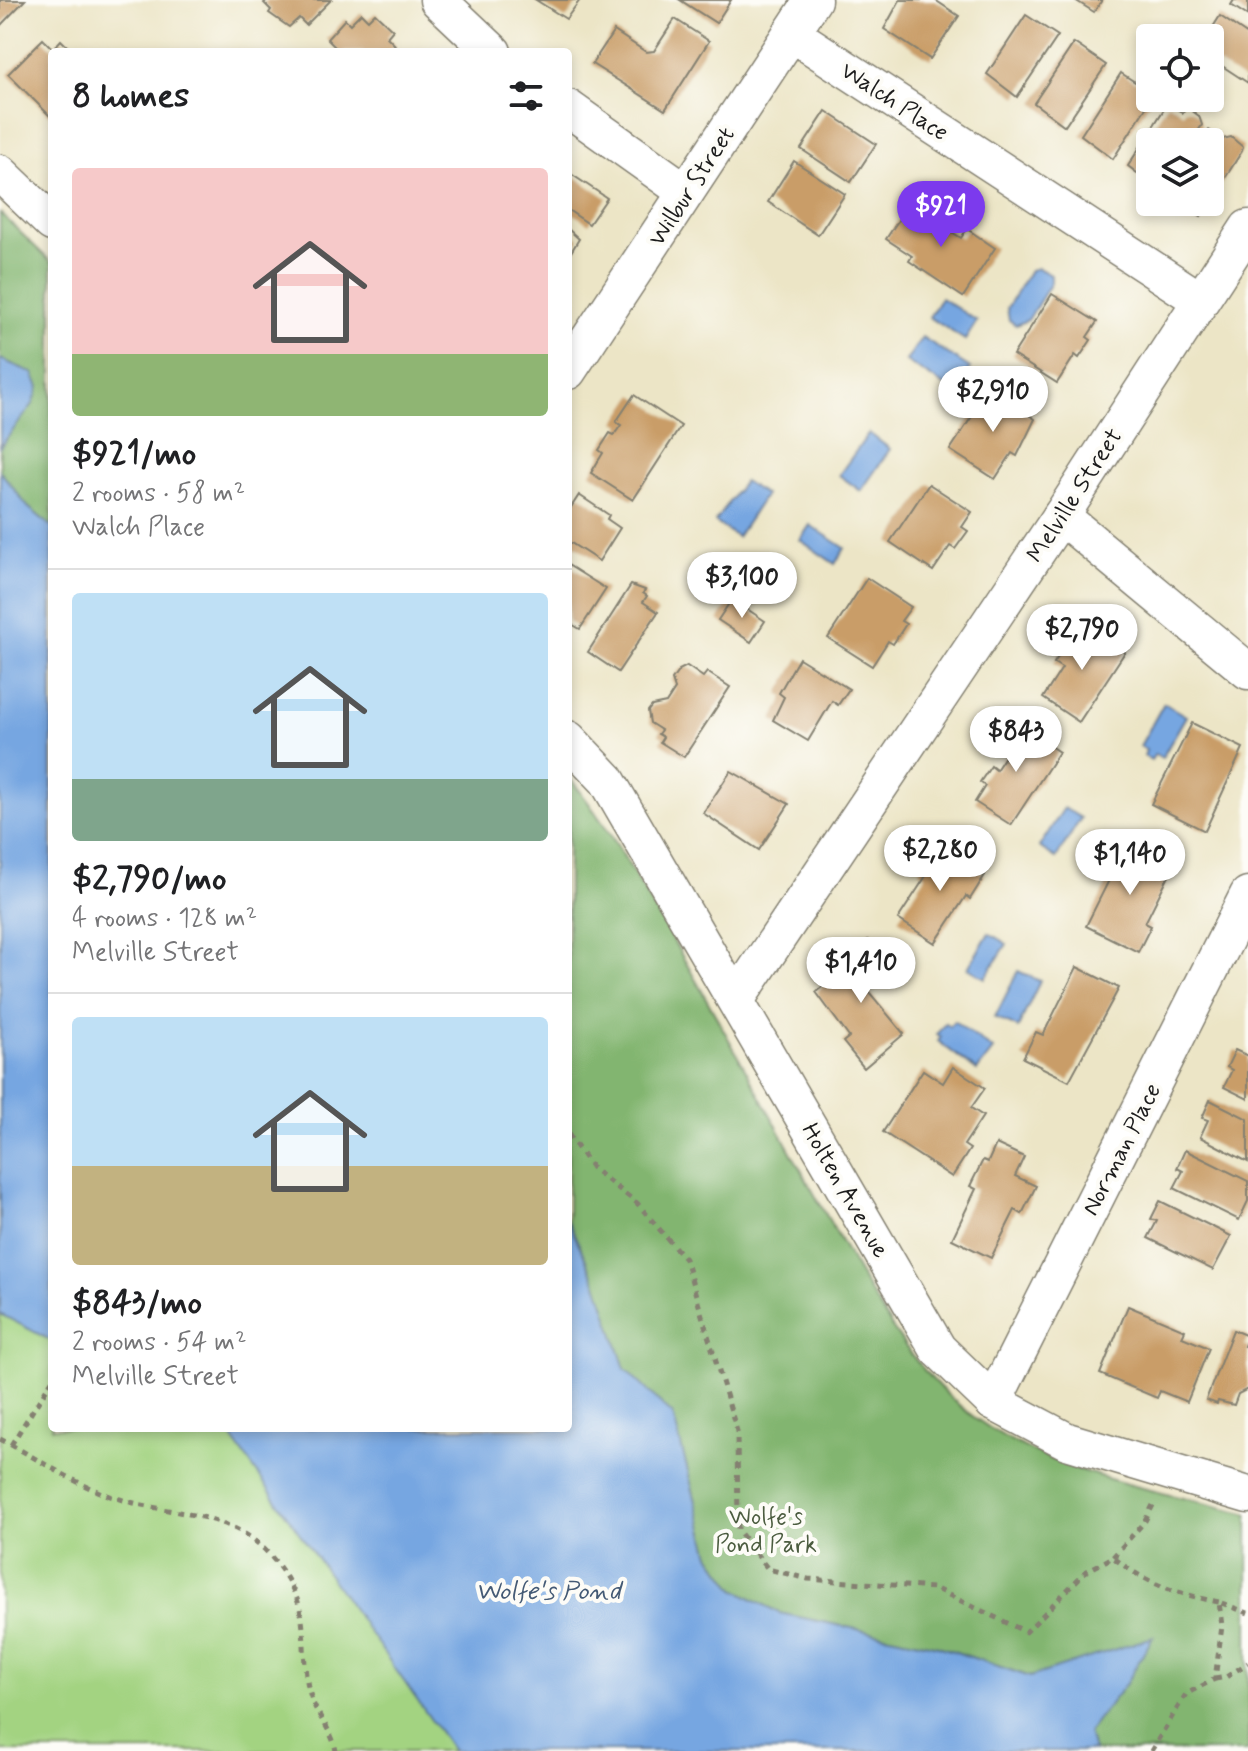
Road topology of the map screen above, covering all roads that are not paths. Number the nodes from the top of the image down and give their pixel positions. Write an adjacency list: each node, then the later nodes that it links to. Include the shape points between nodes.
1 (438, 0): 4 (street)
2 (813, 0): 3 (street, Wilbur Street)
3 (791, 33): 7 (street, Wilbur Street); 10 (street, Walch Place)
4 (489, 48)
5 (572, 111): 7 (street)
6 (0, 173): 8 (street)
7 (686, 192): 11 (street, Wilbur Street)
8 (48, 219)
9 (1244, 244): 10 (street, Melville Street)
10 (1200, 300): 12 (street, Melville Street)
11 (572, 365)
12 (1061, 516): 13 (street); 16 (street, Melville Street)
13 (1248, 671)
14 (572, 743): 16 (street, Holten Avenue, via 607,780)
15 (1248, 895): 17 (street, Norman Place)
16 (736, 1000): 17 (street, Holten Avenue, via 938,1349)
17 (993, 1402): 18 (street, Holten Avenue, via 1067,1441)
18 (1248, 1495)

